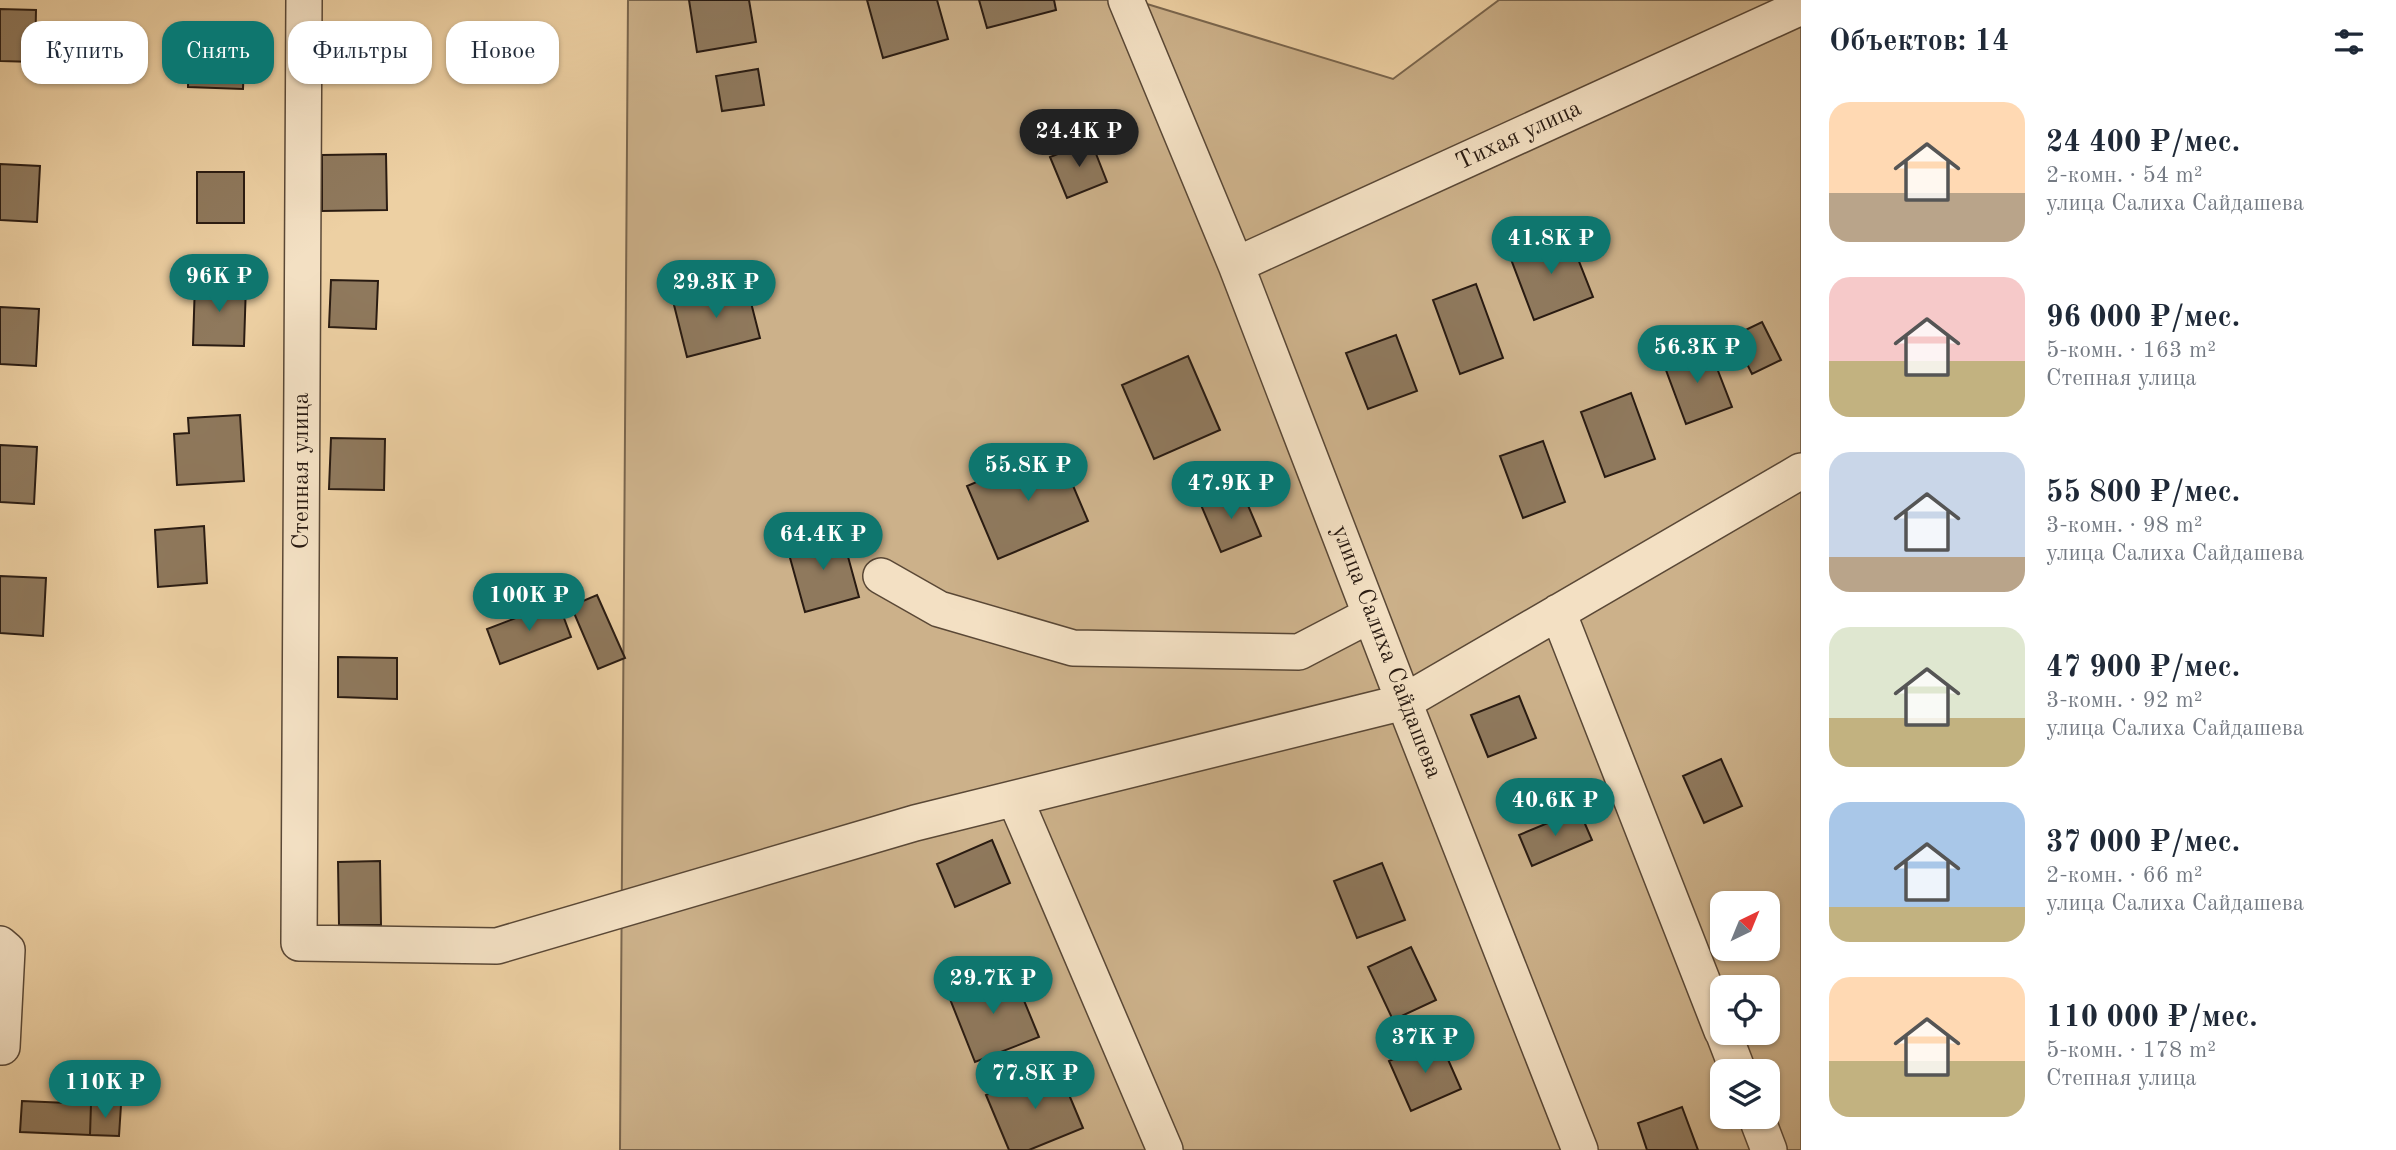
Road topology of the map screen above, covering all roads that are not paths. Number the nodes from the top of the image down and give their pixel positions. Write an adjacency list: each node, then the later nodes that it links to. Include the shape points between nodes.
1 (304, 0): 10 (street, Степная улица, via 299,943 497,946 902,827)
2 (1126, 0): 4 (street, улица Салиха Сайдашева)
3 (1801, 7): 4 (street, Тихая улица)
4 (1236, 265): 8 (street, улица Салиха Сайдашева)
5 (1801, 471): 7 (street)
6 (881, 576): 8 (street, via 939,609 1073,648 1299,652)
7 (1558, 612): 9 (street); 12 (street)
8 (1370, 615): 9 (street, улица Салиха Сайдашева)
9 (1404, 702): 10 (street); 16 (street, улица Салиха Сайдашева)
10 (1015, 799): 15 (street)
11 (0, 944): 13 (street, via 7,950)
12 (1710, 1001)
13 (0, 1048)
14 (1761, 1129): 17 (street)
15 (1165, 1150)
16 (1580, 1150)
17 (1769, 1150)

